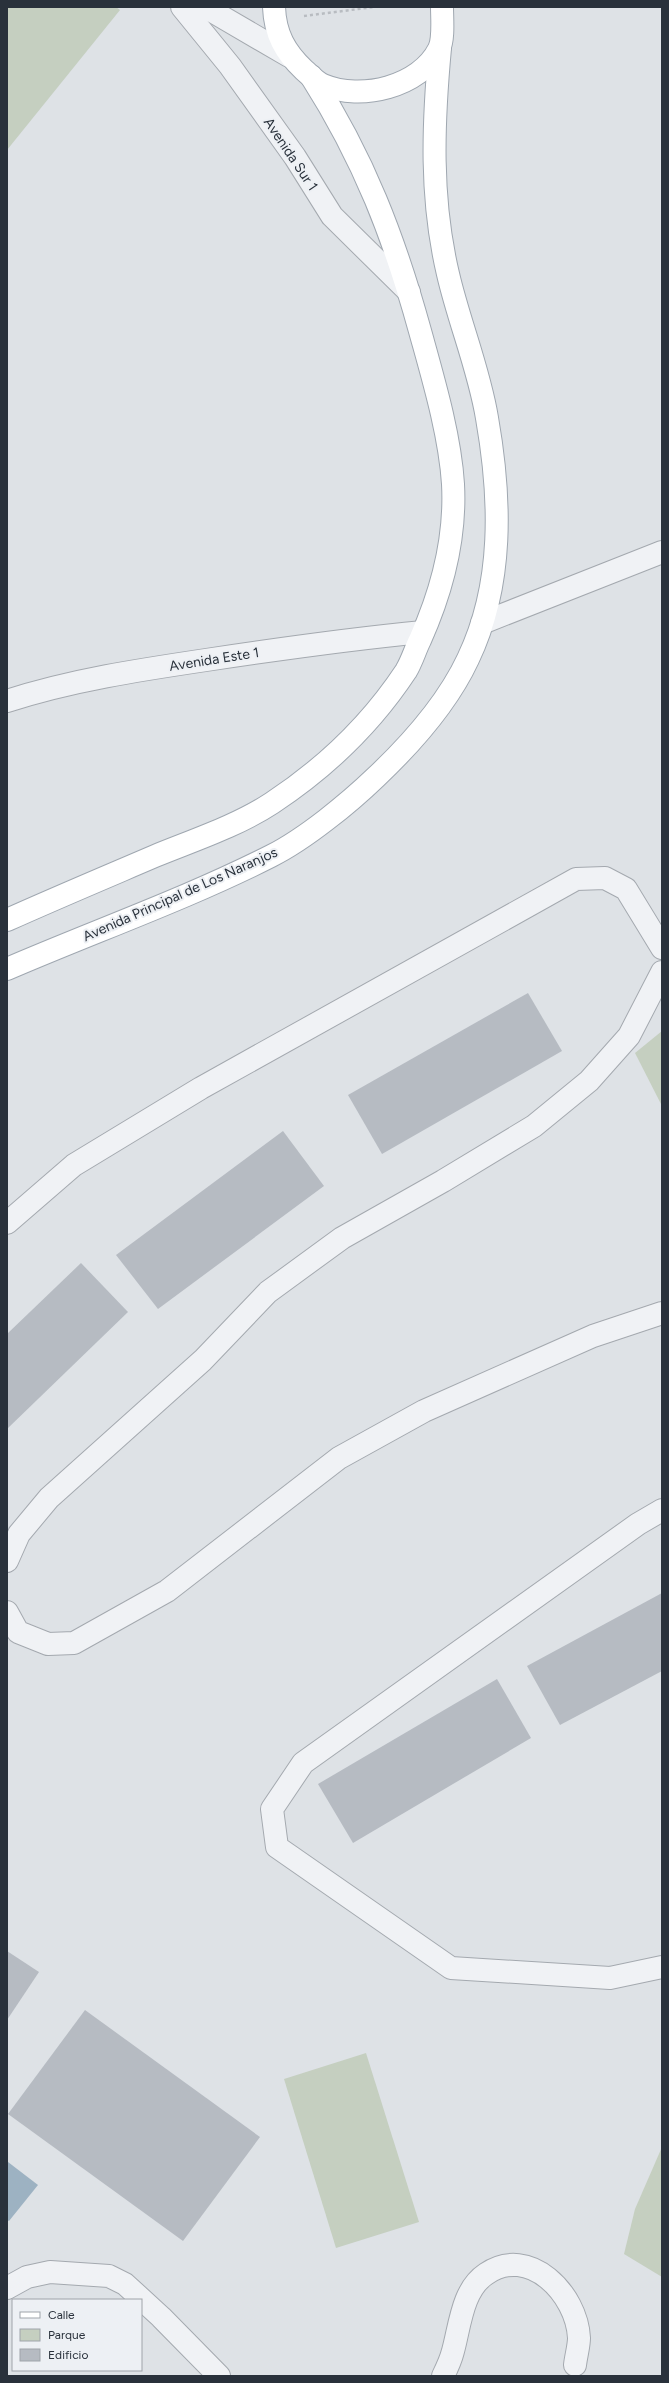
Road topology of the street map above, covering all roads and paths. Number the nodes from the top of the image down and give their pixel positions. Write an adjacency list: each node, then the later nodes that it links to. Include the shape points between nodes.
1 (182, 7): 10 (street, Avenida Sur 1, via 230,66 291,151 332,216)
2 (204, 7): 8 (street)
3 (274, 7): 8 (main road, via 277,32)
4 (374, 7): 6 (path)
5 (442, 7): 7 (main road, Avenida Principal de Los Naranjos)
6 (301, 17)
7 (440, 48): 9 (main road, via 418,73 402,82 382,88 361,91 340,89 323,85); 12 (main road, Avenida Principal de Los Naranjos, via 434,135 436,201 448,272 487,416 497,506 497,546)
8 (289, 56): 9 (main road)
9 (310, 76): 10 (main road, via 326,100 368,179 392,239)
10 (409, 292): 13 (main road, via 432,375 453,483 452,524 444,576)
11 (662, 552): 12 (street)
12 (482, 623): 17 (main road, Avenida Principal de Los Naranjos, via 468,660 427,724 356,796 317,825 274,854 229,876)
13 (423, 632): 14 (street, Avenida Este 1, via 346,639 126,672); 15 (main road, via 407,668 347,743 270,805 235,823)
14 (7, 701)
15 (7, 920)
16 (662, 948): 19 (street, via 626,889 605,878 576,879 201,1088 74,1165)
17 (7, 969)
18 (662, 972): 22 (street, via 629,1036 589,1081 534,1126 342,1238 268,1292 203,1360 49,1498 19,1534)
19 (7, 1223)
20 (662, 1313): 23 (street, via 593,1336 424,1411 339,1458 167,1591 74,1643 48,1644 18,1632)
21 (662, 1510): 24 (street, via 632,1528 303,1763 272,1809 277,1847 451,1968 610,1978)
22 (7, 1561)
23 (7, 1612)
24 (662, 1966)
25 (7, 2288): 26 (street, via 27,2277 50,2272 109,2276 125,2284)
26 (142, 2299)
27 (142, 2299): 29 (street)
28 (575, 2365): 30 (street, via 579,2337 566,2298 551,2280 529,2266 505,2265 485,2274 472,2289 464,2307 453,2353)
29 (219, 2376)
30 (444, 2376)

